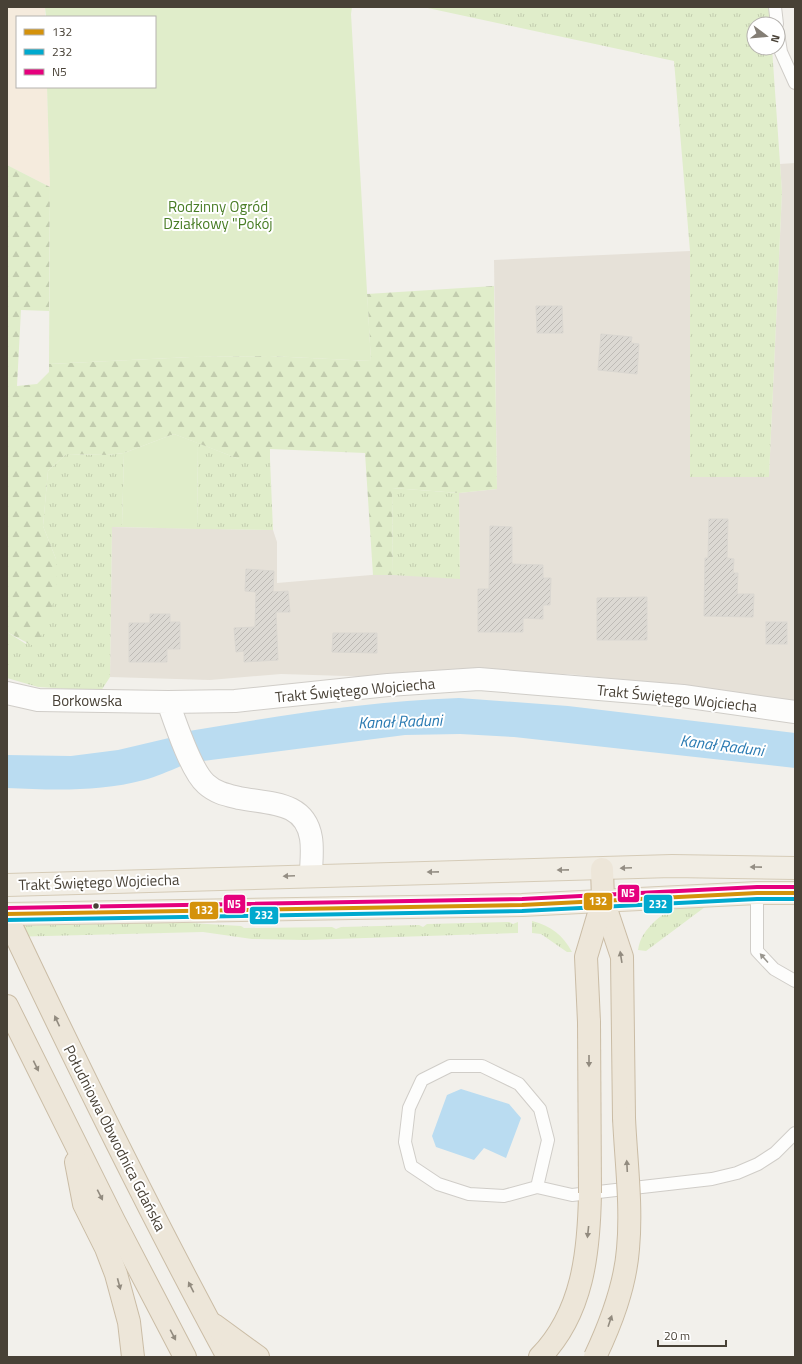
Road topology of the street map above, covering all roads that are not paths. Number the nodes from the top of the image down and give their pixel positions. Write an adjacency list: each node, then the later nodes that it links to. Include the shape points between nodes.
1 (783, 56): 2 (lane)
2 (795, 84)
3 (7, 693): 4 (street, Borkowska, via 38,700)
4 (168, 702): 5 (street, Trakt Świętego Wojciecha, via 235,701 388,685 479,679 683,696); 8 (street, via 197,772 205,783 226,795 292,808 305,819 312,839)
5 (795, 712)
6 (795, 868): 7 (main road, Trakt Świętego Wojciecha, one-way to 7, via 672,866)
7 (602, 869): 8 (main road, Trakt Świętego Wojciecha, one-way to 8); 12 (highway)
8 (311, 875): 9 (main road, Trakt Świętego Wojciecha, one-way to 9)
9 (7, 885)
10 (757, 892): 11 (main road, Trakt Świętego Wojciecha); 12 (main road, Trakt Świętego Wojciecha); 14 (lane, one-way to 10, via 774,969 757,951)
11 (795, 893)
12 (603, 900): 13 (main road, Trakt Świętego Wojciecha, via 504,905); 24 (highway, one-way to 24, bridge, via 586,957 590,1193 586,1254 581,1282 570,1314 552,1345); 25 (highway, one-way to 12, bridge, via 616,1304 630,1230 624,1118 622,957)
13 (7, 916): 19 (highway, Południowa Obwodnica Gdańska, one-way to 13, via 63,1035)
14 (795, 981)
15 (7, 1006): 17 (highway, one-way to 17)
16 (795, 1133): 18 (lane, via 775,1153 758,1164 737,1173 712,1179 572,1195)
17 (70, 1135): 20 (highway, one-way to 20, via 84,1204 116,1274 129,1322); 21 (highway, one-way to 21)
18 (537, 1187): 18 (lane, via 548,1140 540,1109 519,1084 482,1066 450,1066 422,1080 409,1108 405,1142 411,1166 438,1184 470,1194 504,1196)
19 (209, 1322): 22 (highway, Południowa Obwodnica Gdańska); 23 (highway)
20 (133, 1357)
21 (185, 1357)
22 (228, 1357)
23 (258, 1357)
24 (540, 1357)
25 (595, 1357)

